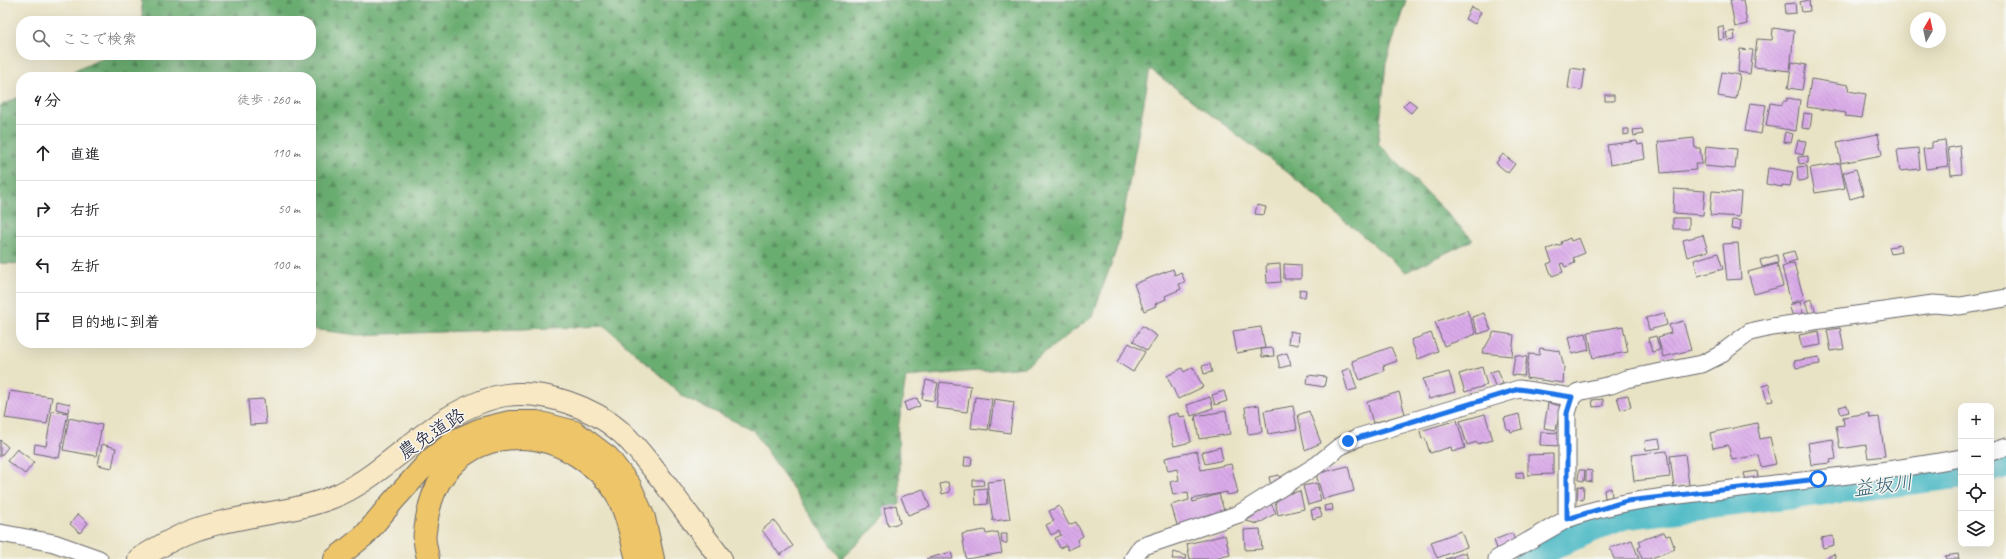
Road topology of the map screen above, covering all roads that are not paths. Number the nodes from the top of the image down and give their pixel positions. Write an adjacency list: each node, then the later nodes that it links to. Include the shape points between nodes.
1 (2006, 298): 2 (street, via 1960,306 1933,304 1750,332 1718,356 1702,364 1585,389)
2 (1572, 397): 6 (street, via 1567,413); 15 (street, via 1519,389 1358,437 1343,444 1317,465 1239,514 1141,547)
3 (2006, 447): 4 (street)
4 (1994, 451)
5 (1958, 458): 6 (street, via 1841,476 1627,501)
6 (1567, 519): 16 (street)
7 (0, 532): 8 (street, via 54,543)
8 (99, 559)
9 (139, 559): 14 (street, 農免道路, via 195,530 316,503 341,493 370,475 447,418 476,404 507,395 537,396 568,402 597,414 622,433 645,458)
10 (334, 559): 13 (highway, via 365,535 436,456 456,440 480,428 510,422 537,422 574,432 608,457 630,486 644,518)
11 (428, 559): 12 (highway, via 424,534 431,502 443,476 462,457 486,443 512,438 536,439 565,448 592,466 615,492 628,521)
12 (637, 559)
13 (653, 559)
14 (721, 559)
15 (1132, 559)
16 (1497, 559)

